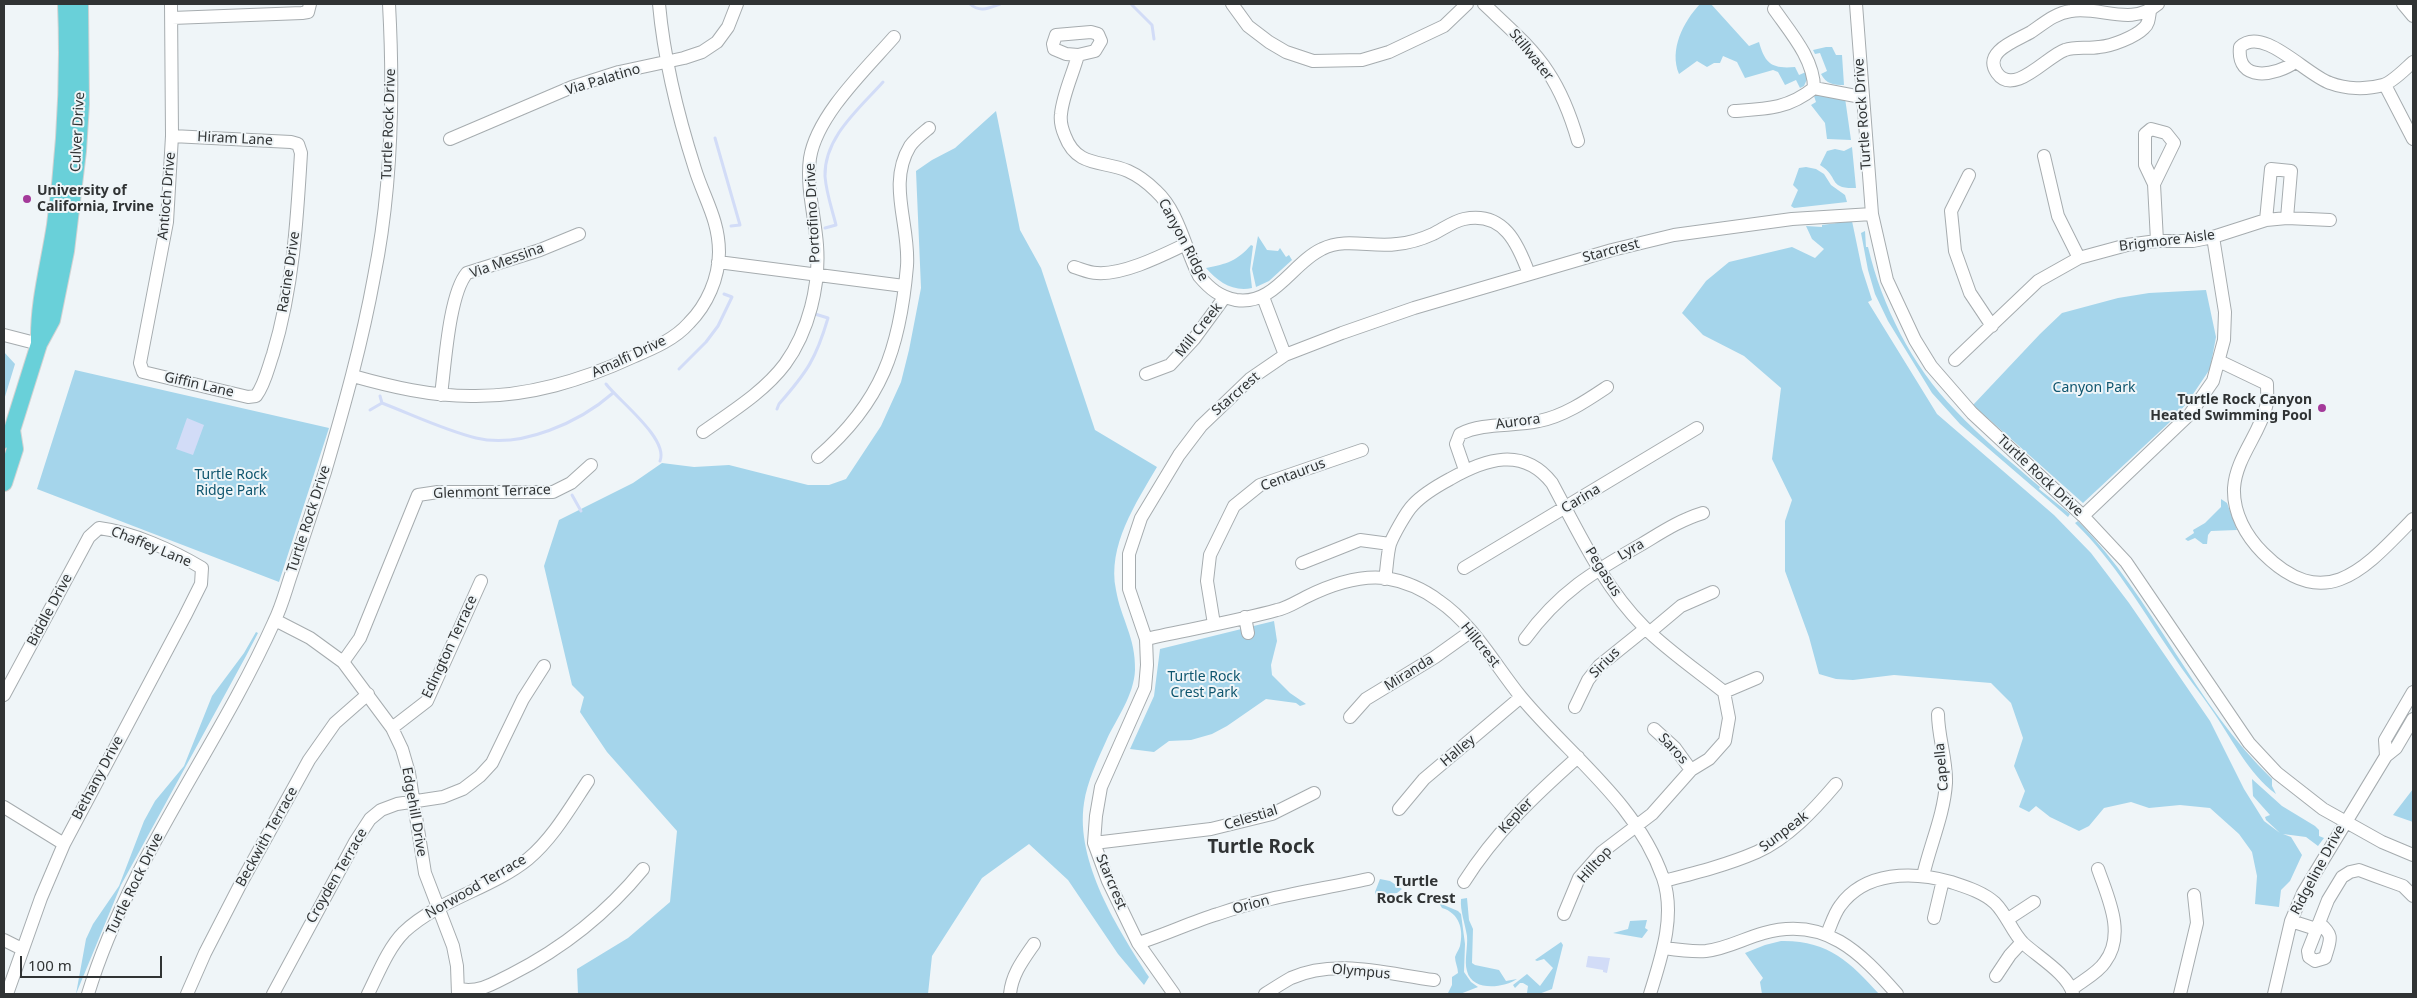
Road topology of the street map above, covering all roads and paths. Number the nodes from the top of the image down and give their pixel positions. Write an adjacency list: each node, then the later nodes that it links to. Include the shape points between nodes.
1 (66, 4): 53 (main road, Culver Drive, via 64,141 55,225 38,317)
2 (80, 4): 53 (main road, Culver Drive, via 81,104 73,196 52,320)
3 (171, 4): 16 (street, Antioch Drive)
4 (389, 4): 59 (street, Turtle Rock Drive, via 392,63 386,192 375,276)
5 (659, 4): 19 (street, Amalfi Drive)
6 (737, 4): 19 (street, Via Palatino, via 728,28 717,42 702,52)
7 (1232, 4): 8 (street, via 1248,26 1269,42 1313,61 1362,60 1389,52 1444,26)
8 (1466, 4)
9 (1484, 4): 30 (street, Stillwater, via 1520,38 1548,72 1569,112)
10 (1856, 4): 24 (street, Turtle Rock Drive)
11 (2403, 4): 15 (street)
12 (2154, 7): 12 (street, via 2123,16 2085,10 2057,15 1997,52 1994,65 1997,73 2006,80 2015,81 2058,52 2099,47 2144,29)
13 (309, 8): 16 (street)
14 (1774, 10): 23 (street, via 1807,59 1814,74)
15 (2413, 16)
16 (172, 18): 27 (street, Antioch Drive)
17 (894, 37): 47 (street, Portofino Drive, via 829,114 810,157)
18 (1078, 55): 42 (street, Canyon Ridge, via 1061,115 1062,129 1073,152 1084,159 1128,171 1143,179 1168,205)
19 (667, 62): 28 (street, Via Palatino, via 619,72 572,87); 44 (street, Amalfi Drive, via 693,164 716,222)
20 (2295, 62): 22 (street, via 2316,76 2344,87 2364,89)
21 (2413, 62): 22 (street)
22 (2385, 85): 29 (street)
23 (1814, 88): 24 (street); 25 (street, via 1780,107)
24 (1861, 98): 35 (street, Turtle Rock Drive)
25 (1734, 111)
26 (929, 128): 48 (street, via 911,146 903,164 898,190 907,237)
27 (172, 136): 31 (street, Hiram Lane); 57 (street, Antioch Drive, via 167,222 140,363)
28 (450, 139)
29 (2413, 139)
30 (1578, 140)
31 (298, 144): 62 (street, Racine Drive, via 301,153 298,207 289,290 262,388)
32 (2044, 156): 43 (street, via 2058,216)
33 (1969, 175): 51 (street, via 1951,211 1955,251 1970,293)
34 (2154, 184): 41 (street)
35 (1872, 214): 46 (street, Starcrest, via 1792,219 1674,234); 73 (street, Turtle Rock Drive, via 1887,280 1931,366 1972,413)
36 (2287, 218): 37 (street, Brigmore Aisle); 37 (street, via 2291,171 2272,169); 38 (street, Brigmore Aisle)
37 (2266, 220): 40 (street, Brigmore Aisle)
38 (2330, 220)
39 (579, 234): 61 (street, Via Messina, via 467,273 461,280)
40 (2213, 237): 41 (street, Brigmore Aisle, via 2193,241); 56 (street, via 2225,312)
41 (2157, 241): 43 (street, Brigmore Aisle)
42 (1184, 245): 45 (street, via 1126,268 1097,273); 50 (street, Canyon Ridge, via 1207,286)
43 (2079, 258): 51 (street, Brigmore Aisle, via 2038,281)
44 (718, 262): 47 (street); 61 (street, Amalfi Drive, via 716,276 702,307 689,324 650,350 592,375 534,391 501,395)
45 (1074, 267)
46 (1529, 274): 49 (street, via 1519,247 1509,232 1494,222 1464,219 1402,244 1387,246 1346,242 1322,249); 54 (street, Starcrest, via 1414,308)
47 (816, 275): 48 (street); 64 (street, Portofino Drive, via 804,330 784,364 748,399)
48 (904, 286): 67 (street, via 898,333 879,382 854,422)
49 (1263, 297): 50 (street); 54 (street)
50 (1224, 298): 58 (street, Mill Creek, via 1194,340 1170,365)
51 (1992, 326): 55 (street, Brigmore Aisle)
52 (4, 335): 53 (street)
53 (39, 344): 65 (main road, Culver Drive)
54 (1285, 355): 91 (street, Starcrest, via 1250,379 1200,426 1141,518 1129,554 1129,589)
55 (1955, 360)
56 (2219, 361): 73 (street, via 2213,381 2190,414); 74 (street, via 2267,384 2266,408 2240,464 2234,488 2244,528 2271,561 2291,576 2305,581 2322,583 2342,579 2367,565 2395,541)
57 (143, 372): 62 (street, Giffin Lane, via 248,397)
58 (1146, 374)
59 (353, 376): 61 (street, Amalfi Drive); 85 (street, Turtle Rock Drive, via 315,505)
60 (1607, 387): 69 (street, Aurora, via 1566,412 1539,421 1473,428 1460,434 1456,444)
61 (441, 395)
62 (256, 396)
63 (1697, 428): 71 (street, Carina)
64 (703, 432)
65 (8, 435): 70 (main road, Culver Drive, via 16,449)
66 (1362, 450): 86 (street, Centaurus, via 1260,484 1234,506 1210,555 1207,581)
67 (818, 457)
68 (590, 465): 92 (street, Glenmont Terrace, via 571,483 553,492 438,492 418,495 360,638)
69 (1466, 470): 71 (street, Pegasus, via 1493,459 1528,463 1543,471); 76 (street, Pegasus, via 1436,486 1412,505)
70 (4, 483)
71 (1566, 508): 79 (street, Carina); 80 (street, Pegasus)
72 (1703, 512): 80 (street, Lyra, via 1680,520)
73 (2084, 516): 115 (street, Turtle Rock Drive, via 2126,562 2249,743 2277,772 2323,809)
74 (2413, 519)
75 (99, 528): 78 (street, Chaffey Lane, via 114,530 175,553); 98 (street, Biddle Drive, via 88,537)
76 (1390, 544): 77 (street, via 1360,540); 81 (street, Pegasus)
77 (1302, 563)
78 (202, 568): 118 (street, Bethany Drive, via 201,584 185,616)
79 (1464, 568)
80 (1598, 569): 87 (street, Pegasus, via 1615,594); 90 (street, Lyra, via 1551,605)
81 (1385, 578): 84 (street, Hillcrest, via 1349,580 1279,610); 88 (street, Hillcrest, via 1404,582 1440,601)
82 (481, 581): 104 (street, Edington Terrace, via 427,701)
83 (1713, 592): 87 (street, Sirius, via 1682,606)
84 (1245, 618): 86 (street, Hillcrest); 89 (street)
85 (276, 620): 92 (street, Edgehill Drive, via 310,638); 148 (street, Turtle Rock Drive, via 140,868 119,912)
86 (1214, 624): 91 (street, Hillcrest)
87 (1648, 630): 95 (street, Pegasus); 100 (street, Sirius, via 1599,666)
88 (1470, 632): 99 (street, Hillcrest); 102 (street, Miranda, via 1366,699)
89 (1248, 634)
90 (1525, 639)
91 (1146, 640): 117 (street, Starcrest, via 1148,665 1145,688 1101,787)
92 (343, 662): 97 (street, Edgehill Drive)
93 (544, 666): 112 (street, Croyden Terrace, via 492,763 480,776 463,789 444,797)
94 (1758, 678): 95 (street)
95 (1724, 692): 108 (street, via 1729,718 1726,741 1709,759)
96 (2413, 692): 106 (street, Ridgeline Drive, via 2385,740)
97 (368, 694): 104 (street, Edgehill Drive); 149 (street, Beckwith Terrace, via 335,723 309,760 205,952)
98 (4, 695)
99 (1521, 697): 107 (street, Hillcrest); 114 (street, Halley, via 1424,779)
100 (1575, 707)
101 (1938, 714): 122 (street, Capella, via 1946,780 1944,808)
102 (1350, 717)
103 (2413, 719): 106 (street, Ridgeline Drive, via 2396,748)
104 (392, 728): 112 (street, Edgehill Drive, via 402,749)
105 (1654, 729): 108 (street, Saros, via 1675,748)
106 (2386, 756): 115 (street, Ridgeline Drive)
107 (1578, 757): 116 (street, Hillcrest); 126 (street, Kepler, via 1503,827)
108 (1691, 770): 116 (street)
109 (588, 781): 130 (street, Norwood Terrace, via 546,841 527,859 502,876)
110 (1836, 784): 125 (street, Sunpeak, via 1800,822 1758,851 1732,862)
111 (1314, 793): 117 (street, Celestial, via 1272,814 1210,829)
112 (414, 802): 130 (street, Edgehill Drive, via 425,873); 150 (street, Croyden Terrace, via 381,810 370,819)
113 (4, 807): 118 (street)
114 (1399, 809)
115 (2344, 821): 119 (street, Turtle Rock Drive, via 2382,842); 134 (street, Ridgeline Drive, via 2306,887)
116 (1638, 826): 125 (street, Hillcrest); 131 (street, Hilltop, via 1602,852 1579,878)
117 (1094, 842): 138 (street, Starcrest, via 1108,882)
118 (64, 844): 141 (street, Bethany Drive)
119 (2410, 851)
120 (643, 869): 144 (street, via 576,936 488,986 476,991)
121 (2098, 869): 145 (street, via 2113,914 2113,948 2105,964)
122 (1923, 876): 124 (street); 135 (street, via 1889,876 1853,892 1840,906)
123 (1368, 879): 138 (street, Orion, via 1263,901)
124 (1943, 880): 132 (street); 133 (street, via 1979,892)
125 (1664, 881): 140 (street, Hillcrest, via 1667,903)
126 (1464, 882)
127 (2194, 895): 156 (street, via 2197,923)
128 (2413, 896): 134 (street, via 2403,886 2359,870 2342,877 2318,926)
129 (2034, 902): 133 (street)
130 (438, 908): 144 (street, Edgehill Drive, via 453,946); 151 (street, Norwood Terrace, via 403,933)
131 (1564, 914)
132 (1934, 918)
133 (2008, 919): 137 (street)
134 (2291, 921): 157 (street, Ridgeline Drive)
135 (1827, 934): 140 (street, via 1790,930 1767,932 1708,951); 155 (street, via 1856,951)
136 (4, 940): 141 (street)
137 (2022, 942): 142 (street); 145 (street, via 2049,964)
138 (1138, 943): 146 (street, Starcrest)
139 (1034, 944): 152 (street, via 1017,968)
140 (1664, 948): 154 (street)
141 (22, 949): 147 (street, Bethany Drive)
142 (1996, 976)
143 (1434, 980): 153 (street, Olympus, via 1341,967 1292,978)
144 (458, 992)
145 (2072, 992)
146 (1171, 993)
147 (9, 994)
148 (88, 994)
149 (187, 994)
150 (273, 994)
151 (368, 994)
152 (1010, 994)
153 (1265, 994)
154 (1650, 994)
155 (1896, 994)
156 (2180, 994)
157 (2274, 994)

